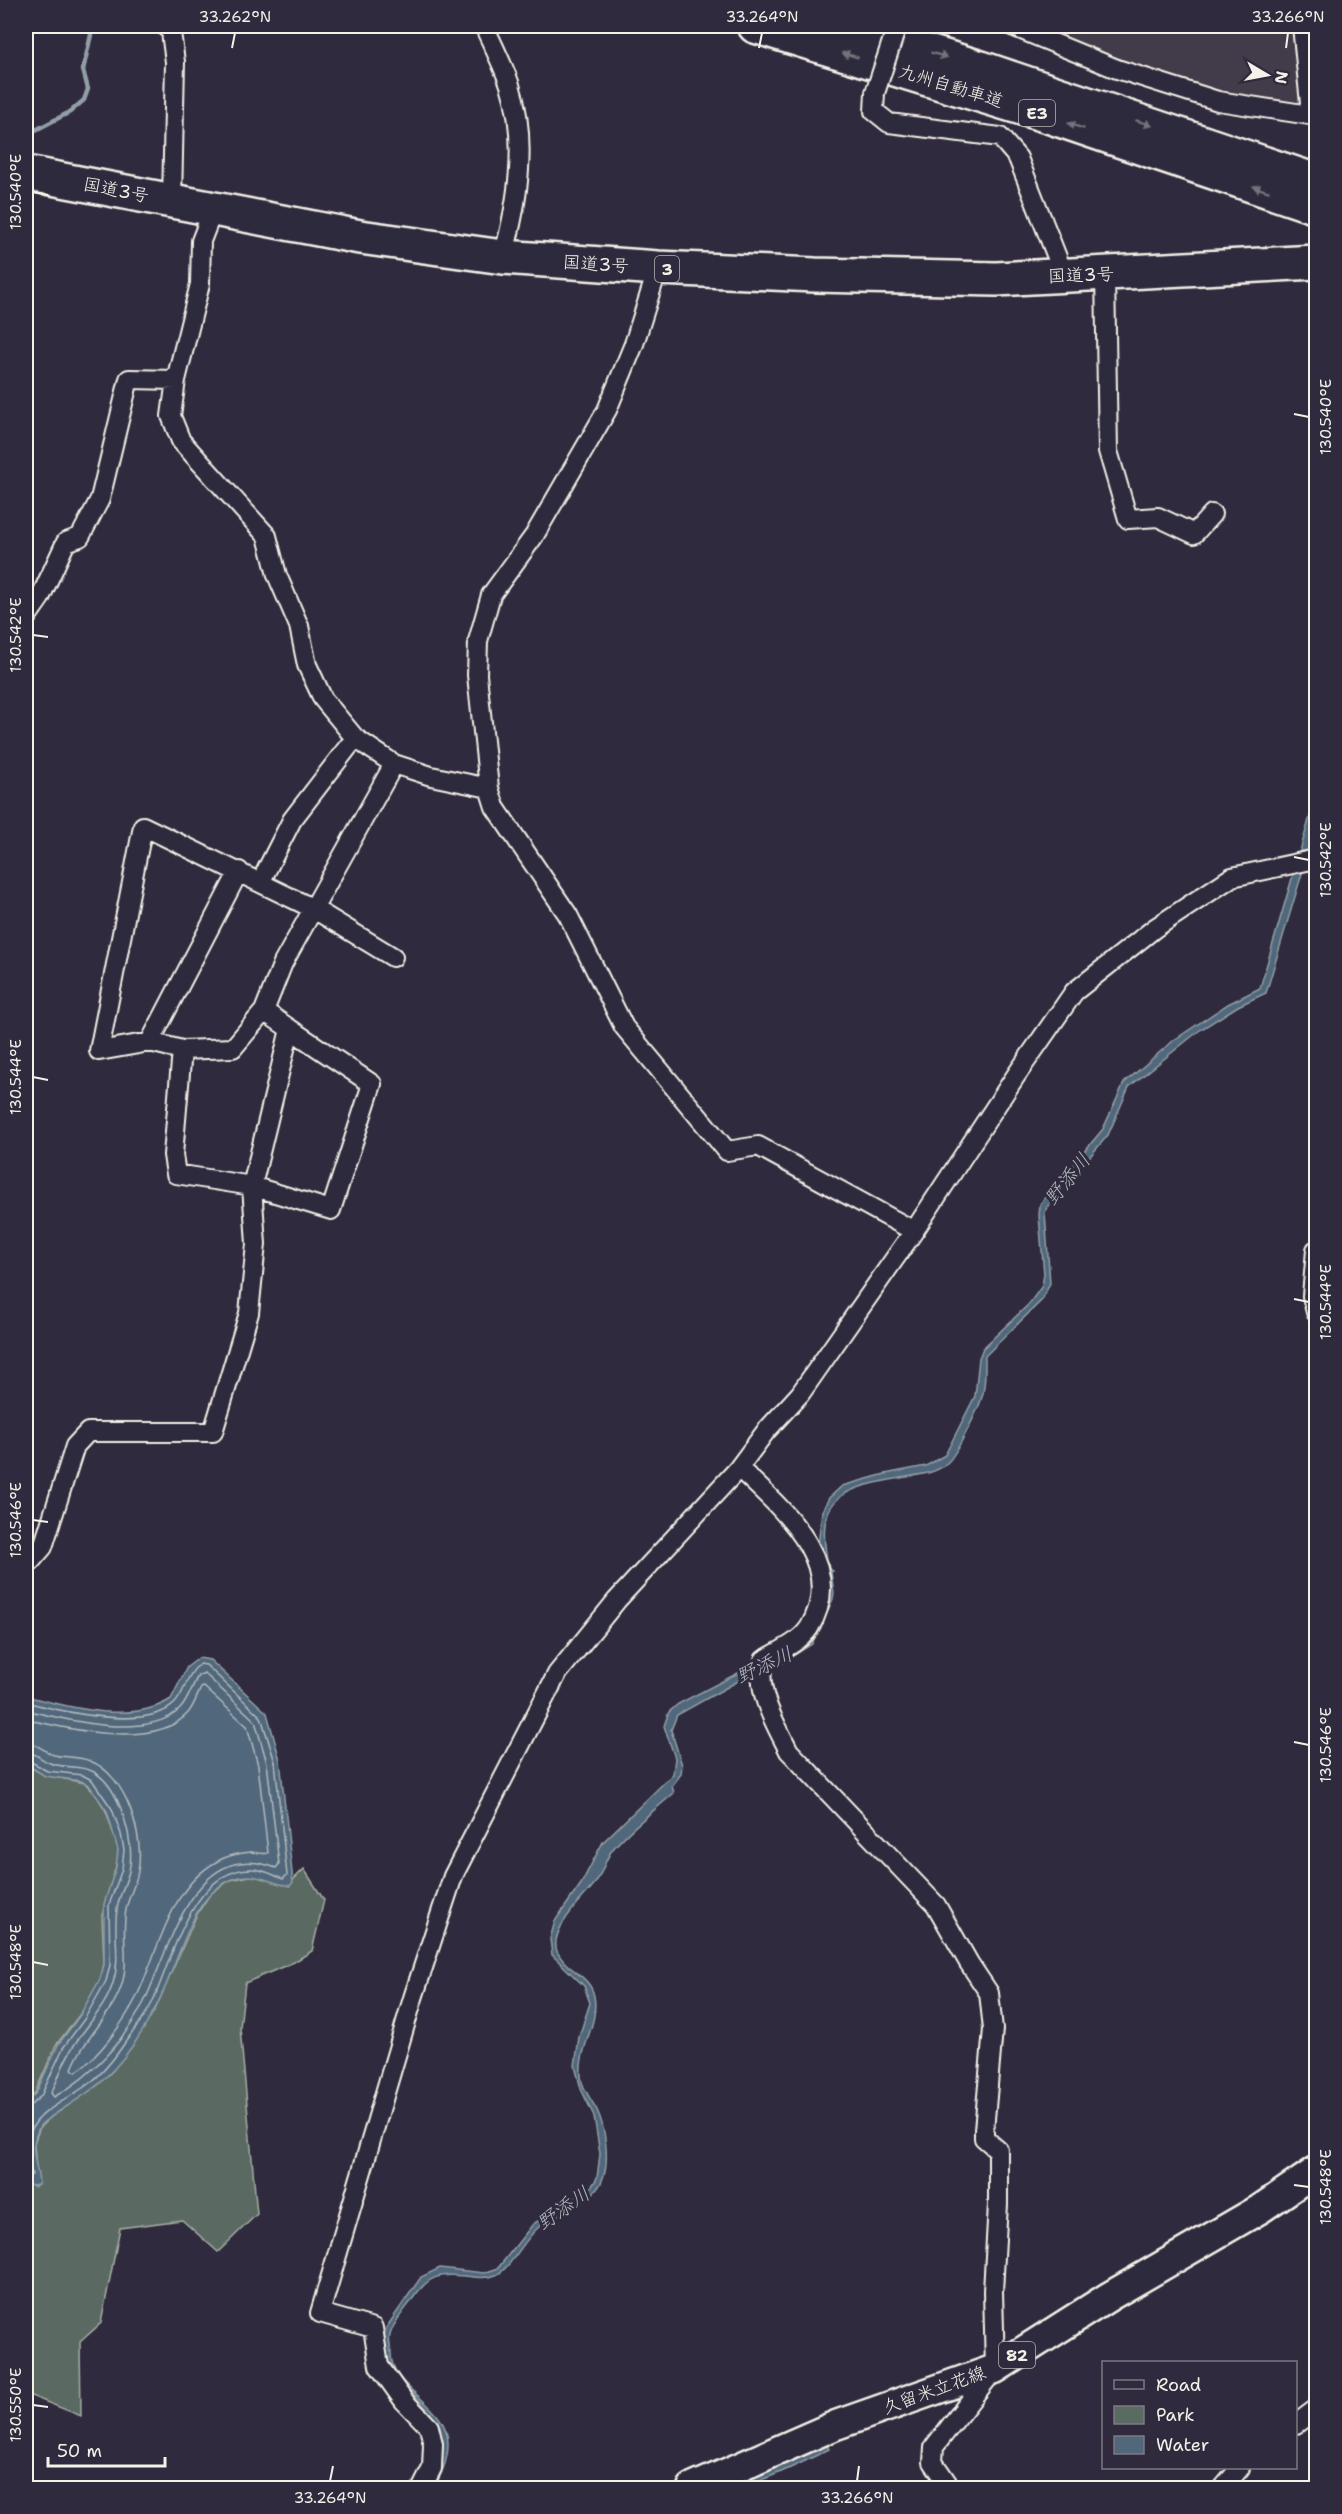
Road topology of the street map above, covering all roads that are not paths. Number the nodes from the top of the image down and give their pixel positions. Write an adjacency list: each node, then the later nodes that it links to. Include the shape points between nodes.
1 (165, 26): 11 (street, via 171,32 175,62)
2 (484, 26): 14 (street, via 510,86 520,156 515,214)
3 (754, 26): 12 (highway, 九州自動車道 / E3, one-way to 3, via 1047,116)
4 (843, 26): 10 (highway, 九州自動車道 / E3, one-way to 10)
5 (897, 26): 18 (street, bridge, via 875,93 874,111 889,123 1000,137 1018,158)
6 (1012, 26): 8 (street, via 1118,69 1218,101)
7 (1302, 26): 8 (street)
8 (1314, 114)
9 (26, 173): 11 (highway, 国道3号 / 3)
10 (1317, 181)
11 (172, 201): 13 (highway, 国道3号 / 3)
12 (1317, 207)
13 (213, 210): 14 (highway, 国道3号 / 3, via 360,237); 19 (street, via 201,240 200,284)
14 (503, 257): 16 (highway, 国道3号 / 3)
15 (1317, 262): 17 (highway, 国道3号 / 3)
16 (658, 268): 18 (highway, 国道3号 / 3, via 996,279); 24 (street, via 634,344 607,410 534,536 490,595 478,641 477,675)
17 (1105, 274): 18 (highway, 国道3号 / 3); 20 (street, via 1108,451 1128,519 1158,517 1194,534)
18 (1064, 275)
19 (176, 380): 21 (street, via 129,379 100,499 80,537 66,542 40,598); 22 (street, via 171,416 181,441 267,536 307,665 323,699)
20 (1212, 514)
21 (26, 618)
22 (355, 738): 23 (street); 27 (street, via 292,820)
23 (394, 764): 24 (street); 28 (street)
24 (489, 788): 35 (street, via 495,807 568,915 624,1027 727,1150 758,1146)
25 (1317, 860): 35 (street, via 1232,877 1155,928 1074,992)
26 (239, 871): 27 (street); 32 (street); 32 (street, via 143,826 99,1051)
27 (261, 881): 28 (street)
28 (314, 909): 29 (street); 30 (street, via 283,963)
29 (393, 957)
30 (264, 1011): 31 (street); 33 (street, via 233,1048)
31 (290, 1029): 34 (street); 34 (street, via 372,1084 332,1210)
32 (150, 1042): 33 (street)
33 (182, 1050): 34 (street, via 173,1155 176,1174)
34 (252, 1186): 39 (street, via 256,1244 249,1313 213,1432 88,1432 75,1446 43,1546 30,1562)
35 (914, 1231): 38 (street, via 800,1394 765,1431)
36 (1317, 1250): 37 (street, via 1312,1296)
37 (1317, 1312)
38 (737, 1470): 41 (street, via 785,1511 798,1528 811,1551 820,1580 822,1599 808,1629 765,1660 760,1672 773,1721 789,1751 936,1905 989,1993 993,2029 984,2138 998,2150); 45 (street, via 617,1600 557,1674 453,1876 413,1998 320,2313 374,2328 379,2366 429,2427 432,2468)
39 (26, 1560)
40 (1317, 2171): 41 (main road, 久留米立花線 / 82)
41 (994, 2369): 46 (main road, 久留米立花線 / 82, via 836,2425); 47 (street, via 934,2447 933,2462)
42 (1317, 2409): 43 (street)
43 (1297, 2423)
44 (1239, 2469): 48 (street)
45 (422, 2488)
46 (692, 2488)
47 (951, 2488)
48 (1223, 2488)

